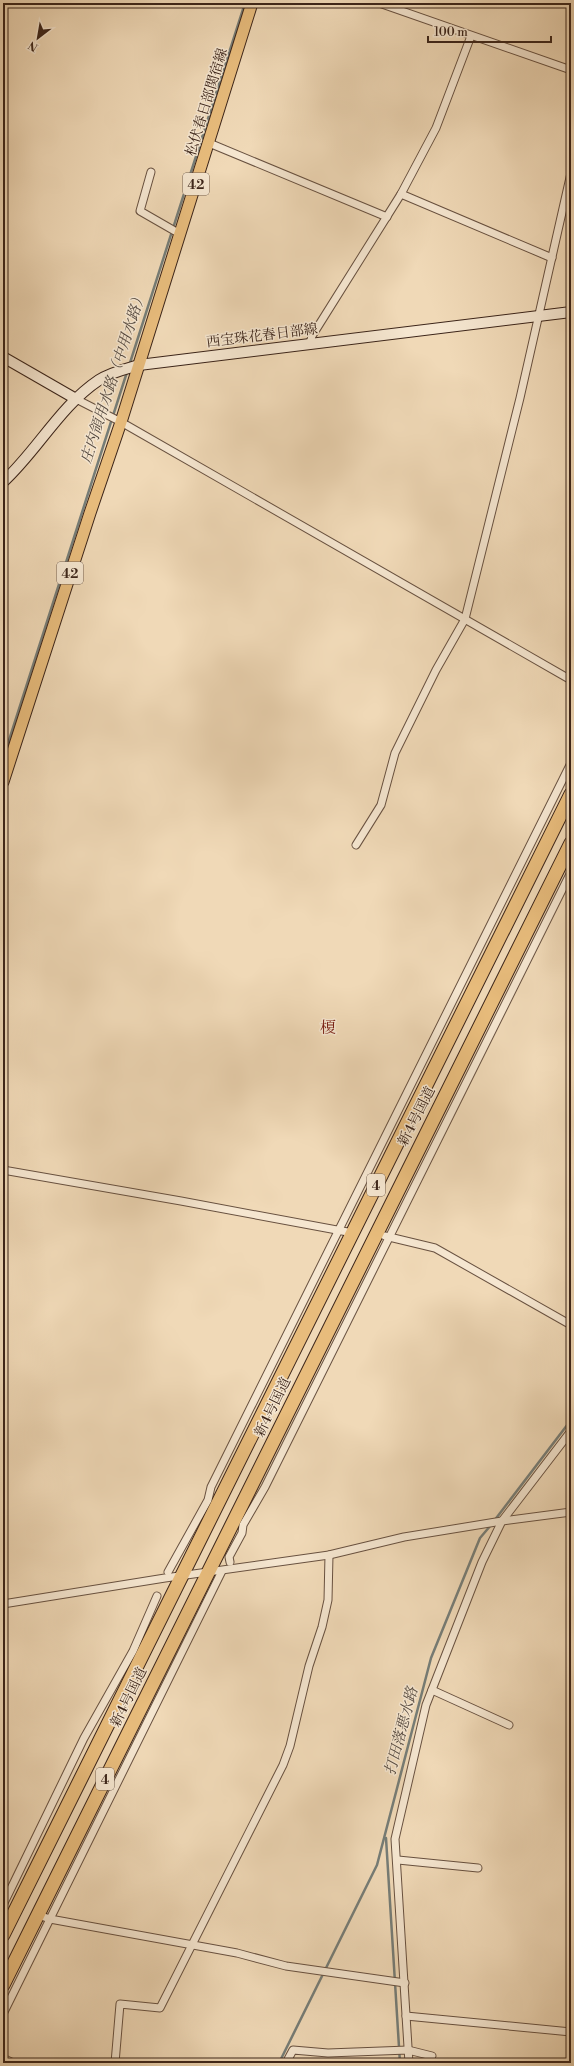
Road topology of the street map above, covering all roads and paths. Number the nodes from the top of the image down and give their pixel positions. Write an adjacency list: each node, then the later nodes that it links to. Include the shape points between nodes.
1 (252, 3): 5 (main road, 松伏春日部関宿線 / 42)
2 (379, 3): 3 (street)
3 (471, 36): 4 (street); 8 (street, via 436,128)
4 (571, 70)
5 (209, 143): 9 (street); 10 (main road, 松伏春日部関宿線 / 42)
6 (151, 172): 10 (street, via 140,211)
7 (571, 173): 11 (street)
8 (401, 194): 9 (street); 11 (street)
9 (387, 217): 14 (street)
10 (180, 234): 16 (main road, 松伏春日部関宿線 / 42)
11 (552, 258): 13 (street)
12 (571, 312): 13 (main road, 西宝珠花春日部線)
13 (538, 315): 14 (main road, 西宝珠花春日部線); 20 (street, via 520,398)
14 (310, 343): 16 (main road, 西宝珠花春日部線)
15 (3, 357): 17 (main road)
16 (139, 365): 17 (main road, 西宝珠花春日部線, via 100,379); 18 (main road, 松伏春日部関宿線 / 42)
17 (76, 399): 18 (street); 19 (main road, 西宝珠花春日部線)
18 (121, 422): 20 (street); 23 (main road, 松伏春日部関宿線 / 42)
19 (3, 482)
20 (464, 619): 21 (street); 26 (street, via 395,753 381,805)
21 (571, 680)
22 (571, 763): 29 (street)
23 (3, 782)
24 (571, 794): 30 (highway, 新4号国道 / 4)
25 (571, 843): 31 (highway, 新4号国道 / 4)
26 (356, 845)
27 (571, 872): 32 (street)
28 (3, 1170): 29 (street)
29 (339, 1231): 30 (street); 37 (street, via 211,1488)
30 (352, 1233): 37 (highway, 新4号国道 / 4)
31 (376, 1235): 32 (street); 35 (highway, 新4号国道 / 4)
32 (389, 1237): 33 (street, via 435,1248); 35 (street, via 264,1487)
33 (571, 1325)
34 (571, 1431): 38 (street)
35 (244, 1511): 40 (street, via 229,1557); 43 (highway, 新4号国道 / 4)
36 (571, 1512): 38 (street)
37 (204, 1518): 42 (street, via 180,1547); 44 (highway, 新4号国道 / 4)
38 (502, 1521): 39 (street, via 404,1537); 48 (street, via 482,1562)
39 (329, 1555): 41 (street); 56 (street, via 328,1600 290,1746 283,1765)
40 (230, 1562)
41 (222, 1571): 43 (street); 54 (street)
42 (168, 1572)
43 (207, 1573): 44 (street); 53 (highway, 新4号国道 / 4)
44 (182, 1576): 46 (street); 47 (highway, 新4号国道 / 4)
45 (157, 1596): 47 (street)
46 (3, 1604)
47 (142, 1646): 52 (street, via 84,1738); 55 (highway, 新4号国道 / 4)
48 (432, 1690): 49 (street); 50 (street, via 426,1705 395,1840)
49 (509, 1725)
50 (398, 1860): 51 (street); 57 (street)
51 (478, 1868)
52 (3, 1905)
53 (38, 1915): 54 (street); 58 (highway, 新4号国道 / 4)
54 (50, 1919): 56 (street); 59 (street)
55 (3, 1935)
56 (192, 1944): 57 (street, via 286,1966); 66 (street, via 160,2008 120,2004)
57 (405, 1983): 60 (street)
58 (3, 1985)
59 (3, 2014)
60 (406, 2016): 61 (street); 62 (street)
61 (571, 2032)
62 (408, 2050): 63 (street); 67 (street, via 328,2053 293,2050); 68 (street)
63 (432, 2056)
64 (3, 2058): 65 (street)
65 (14, 2063)
66 (115, 2063)
67 (286, 2063)
68 (409, 2063)

